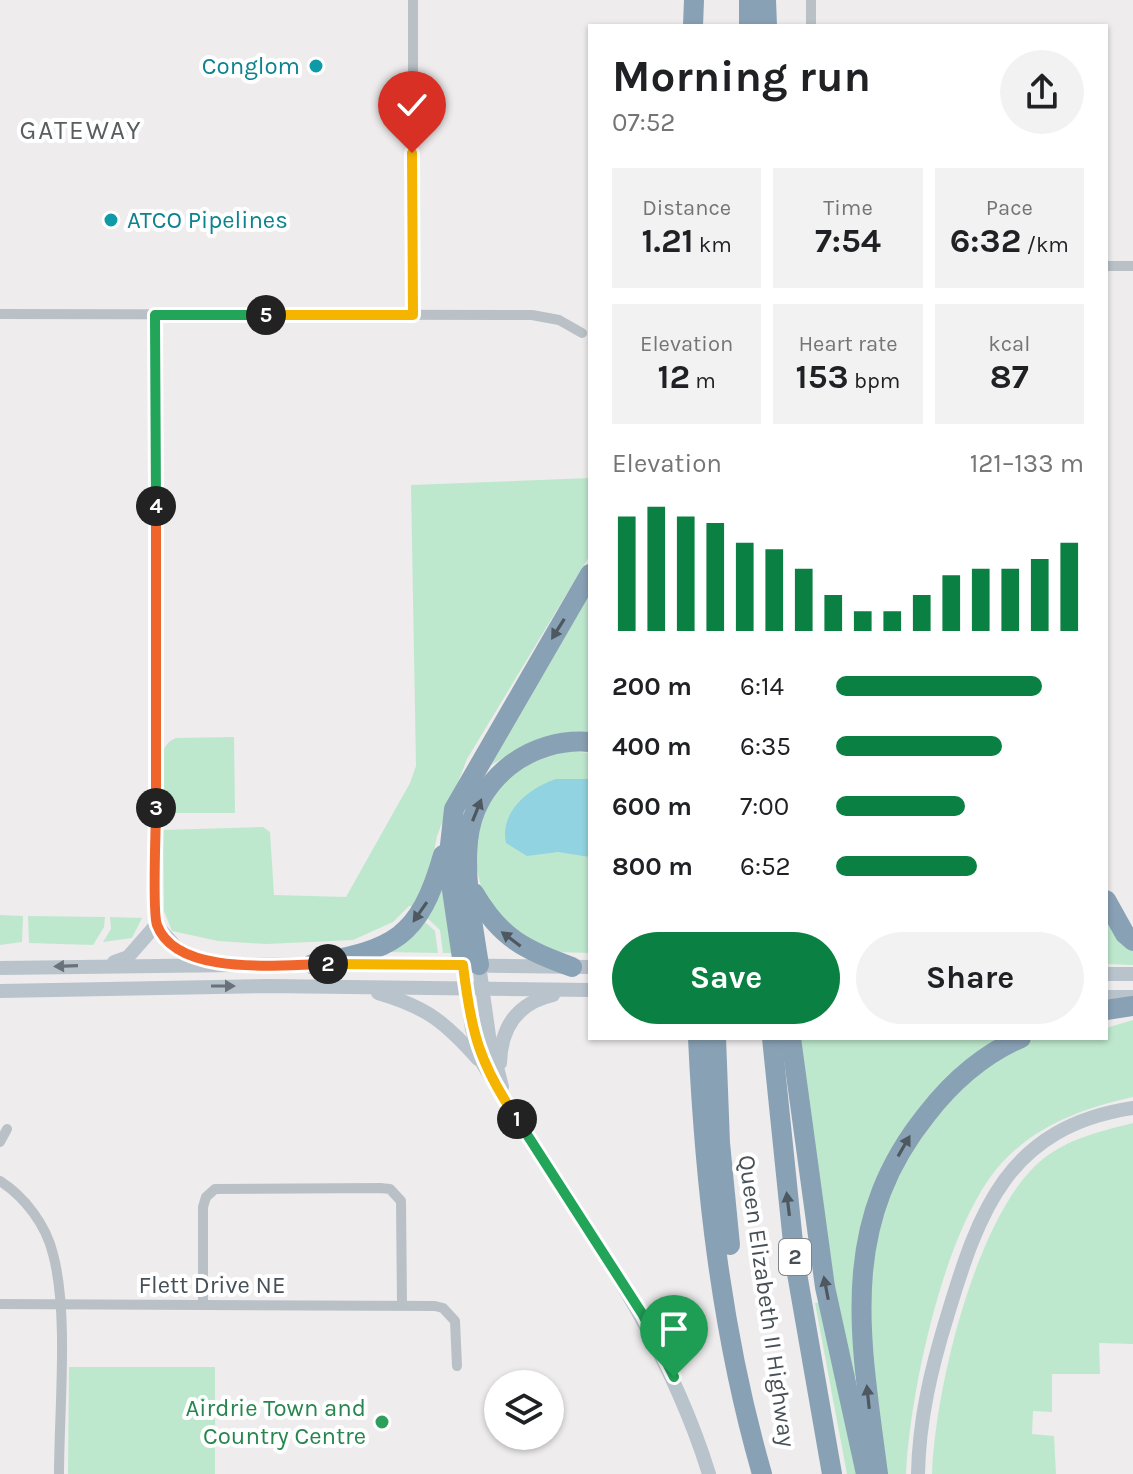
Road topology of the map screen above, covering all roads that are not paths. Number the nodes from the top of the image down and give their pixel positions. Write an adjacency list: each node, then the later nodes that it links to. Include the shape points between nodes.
1 (413, 0): 16 (street)
2 (694, 0): 7 (highway)
3 (708, 0): 8 (highway)
4 (749, 0): 9 (highway)
5 (766, 0): 10 (highway)
6 (811, 0): 11 (street)
7 (693, 24)
8 (708, 24)
9 (749, 24)
10 (767, 24)
11 (811, 24)
12 (1108, 266): 13 (street)
13 (1133, 266)
14 (0, 314): 15 (street)
15 (155, 315): 16 (street); 23 (street)
16 (413, 315): 17 (street, via 532,315 559,320)
17 (582, 333)
18 (588, 577): 20 (highway, one-way to 20, via 461,794)
19 (588, 742): 21 (highway, one-way to 19, via 468,838 481,798 495,779 525,754 554,744)
20 (448, 840): 27 (highway, one-way to 27, via 433,891 408,930 363,955); 28 (highway, via 448,863)
21 (470, 886): 28 (highway); 29 (highway, one-way to 21, via 505,936)
22 (1108, 904): 24 (highway)
23 (156, 925): 25 (main road, via 176,947); 26 (main road, via 128,957)
24 (1133, 941)
25 (206, 963): 26 (main road); 27 (main road)
26 (107, 964): 30 (main road, one-way to 30)
27 (312, 964): 28 (main road)
28 (471, 965): 29 (main road); 34 (main road)
29 (581, 967)
30 (0, 968)
31 (1108, 974): 32 (main road)
32 (1133, 974)
33 (358, 987): 34 (main road); 36 (main road, one-way to 33); 46 (main road, via 428,1010)
34 (474, 989): 35 (main road); 46 (main road, via 474,1040); 47 (main road)
35 (582, 990): 47 (main road, via 538,999 513,1016 500,1044)
36 (0, 991)
37 (1108, 997): 38 (main road)
38 (1133, 997)
39 (1133, 1006): 40 (highway)
40 (1108, 1010)
41 (698, 1040): 60 (highway, via 720,1281 737,1388)
42 (716, 1040): 60 (highway, Queen Elizabeth II Highway, via 733,1280)
43 (772, 1040): 61 (highway, Queen Elizabeth II Highway / 2, one-way to 43, via 795,1262)
44 (791, 1040): 62 (highway, one-way to 44, via 825,1287)
45 (1018, 1040): 63 (highway, one-way to 45, via 860,1287 874,1207 913,1131 942,1095 975,1065)
46 (483, 1064): 48 (main road)
47 (499, 1075): 48 (main road)
48 (508, 1106): 59 (main road, via 643,1315 674,1377)
49 (1133, 1108): 64 (main road, via 1091,1118 1051,1138 1014,1168 988,1203 972,1236 933,1366)
50 (7, 1129): 51 (street)
51 (0, 1142)
52 (0, 1181): 54 (street, via 25,1203 46,1236)
53 (0, 1304): 54 (street, Flett Drive NE)
54 (60, 1304): 55 (street, Flett Drive NE); 58 (street)
55 (203, 1304): 56 (street, Flett Drive NE); 56 (street, via 203,1207 215,1189 380,1188 390,1189 401,1201)
56 (402, 1305): 57 (street, Flett Drive NE, via 435,1306 451,1314 457,1328)
57 (457, 1366)
58 (59, 1474)
59 (709, 1474)
60 (763, 1474)
61 (832, 1474)
62 (866, 1474)
63 (878, 1474)
64 (918, 1474)

